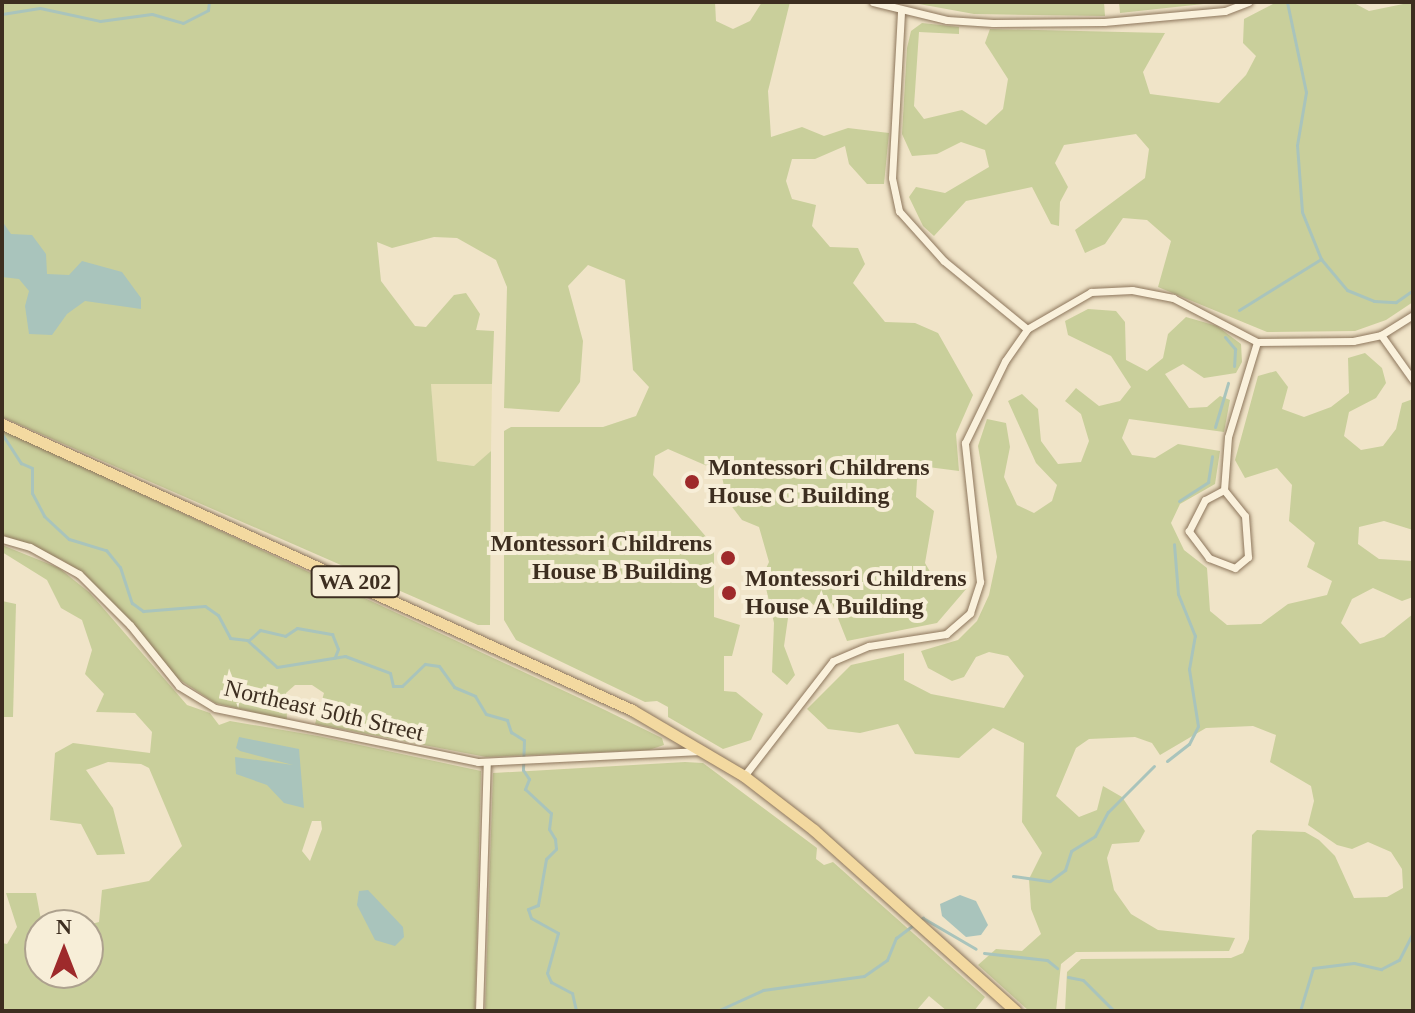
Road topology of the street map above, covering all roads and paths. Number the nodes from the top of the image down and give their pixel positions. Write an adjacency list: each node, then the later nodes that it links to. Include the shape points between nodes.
1 (873, 2): 3 (street)
2 (1248, 2): 3 (street, via 1225,11 1104,22 978,23)
3 (901, 12): 5 (street, via 892,178 899,211 944,261)
4 (1413, 315): 6 (street)
5 (1027, 329): 7 (street, via 1091,292 1132,290 1173,298); 14 (street, via 1000,369 965,443 980,559 980,582 970,613 946,634 869,646 833,661)
6 (1381, 335): 7 (street, via 1353,341); 8 (street)
7 (1257, 342): 10 (street, via 1228,437)
8 (1413, 380)
9 (3, 424): 12 (main road, WA 202, via 566,677)
10 (1224, 490): 10 (street, via 1245,516 1248,557 1235,568 1209,558 1189,531 1205,500)
11 (2, 539): 13 (street, Northeast 50th Street, via 30,547 79,574 130,625 179,686 207,704 419,753)
12 (701, 751): 13 (street, Northeast 50th Street); 14 (main road, WA 202)
13 (487, 763): 15 (street)
14 (744, 776): 16 (main road, WA 202, via 915,918)
15 (479, 1011)
16 (1016, 1011)

